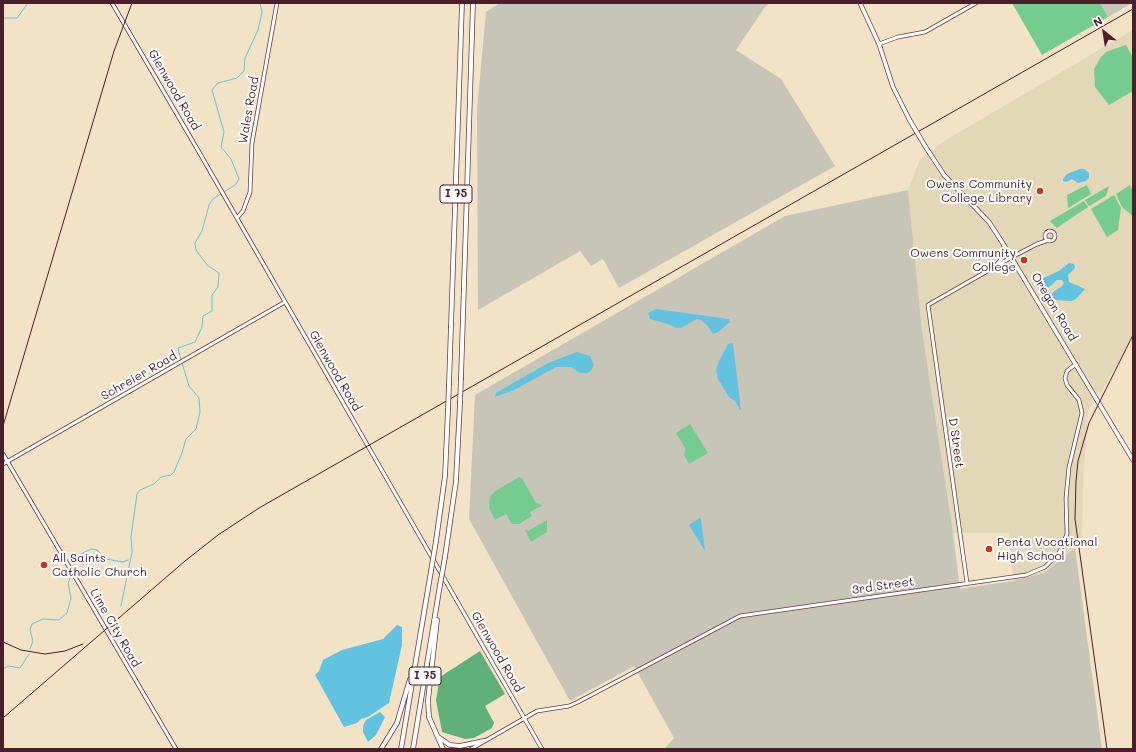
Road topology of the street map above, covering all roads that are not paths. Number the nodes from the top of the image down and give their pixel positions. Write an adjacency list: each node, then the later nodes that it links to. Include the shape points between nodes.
1 (112, 3): 8 (street, Glenwood Road)
2 (277, 3): 8 (street, Wales Road, via 252,143 250,192)
3 (462, 3): 23 (highway, I 75, bridge, via 445,476)
4 (474, 3): 22 (highway, I 75, bridge, via 456,481)
5 (860, 3): 7 (main road, Oregon Road)
6 (976, 3): 7 (street, via 930,30 898,36)
7 (878, 44): 11 (main road, Oregon Road, bridge, via 893,87 925,146 944,175 989,222)
8 (237, 218): 15 (street, Glenwood Road)
9 (1045, 236): 10 (street); 10 (street, via 1048,231 1054,233 1053,239); 12 (street)
10 (1048, 240): 12 (street)
11 (1004, 244): 13 (main road, Oregon Road); 14 (main road, via 1004,256)
12 (1037, 244): 13 (street)
13 (1012, 257): 14 (street); 16 (main road, Oregon Road)
14 (995, 267): 21 (street, D Street, via 928,305)
15 (285, 302): 19 (street, Schreier Road); 24 (street, Glenwood Road)
16 (1076, 364): 18 (main road, Oregon Road); 21 (street, 3rd Street, via 1067,371 1065,378 1067,385 1079,400 1082,413 1069,467 1066,498 1067,534 1062,547 1049,563 1026,575)
17 (3, 454): 19 (street, Lime City Road)
18 (1133, 460)
19 (8, 462): 20 (street, Schreier Road); 27 (street, Lime City Road)
20 (3, 464)
21 (967, 583): 24 (street, 3rd Street, via 740,616 578,702 569,706 541,710)
22 (437, 602): 25 (highway, via 428,700 429,717); 30 (highway, I 75)
23 (414, 665): 28 (highway, via 397,723); 29 (highway, I 75)
24 (524, 718): 26 (street, 3rd Street); 33 (street, Glenwood Road)
25 (435, 734): 26 (highway, via 442,741 460,746); 31 (highway)
26 (484, 741): 32 (street, 3rd Street)
27 (176, 749)
28 (381, 749)
29 (401, 749)
30 (413, 749)
31 (443, 749)
32 (471, 749)
33 (542, 749)

